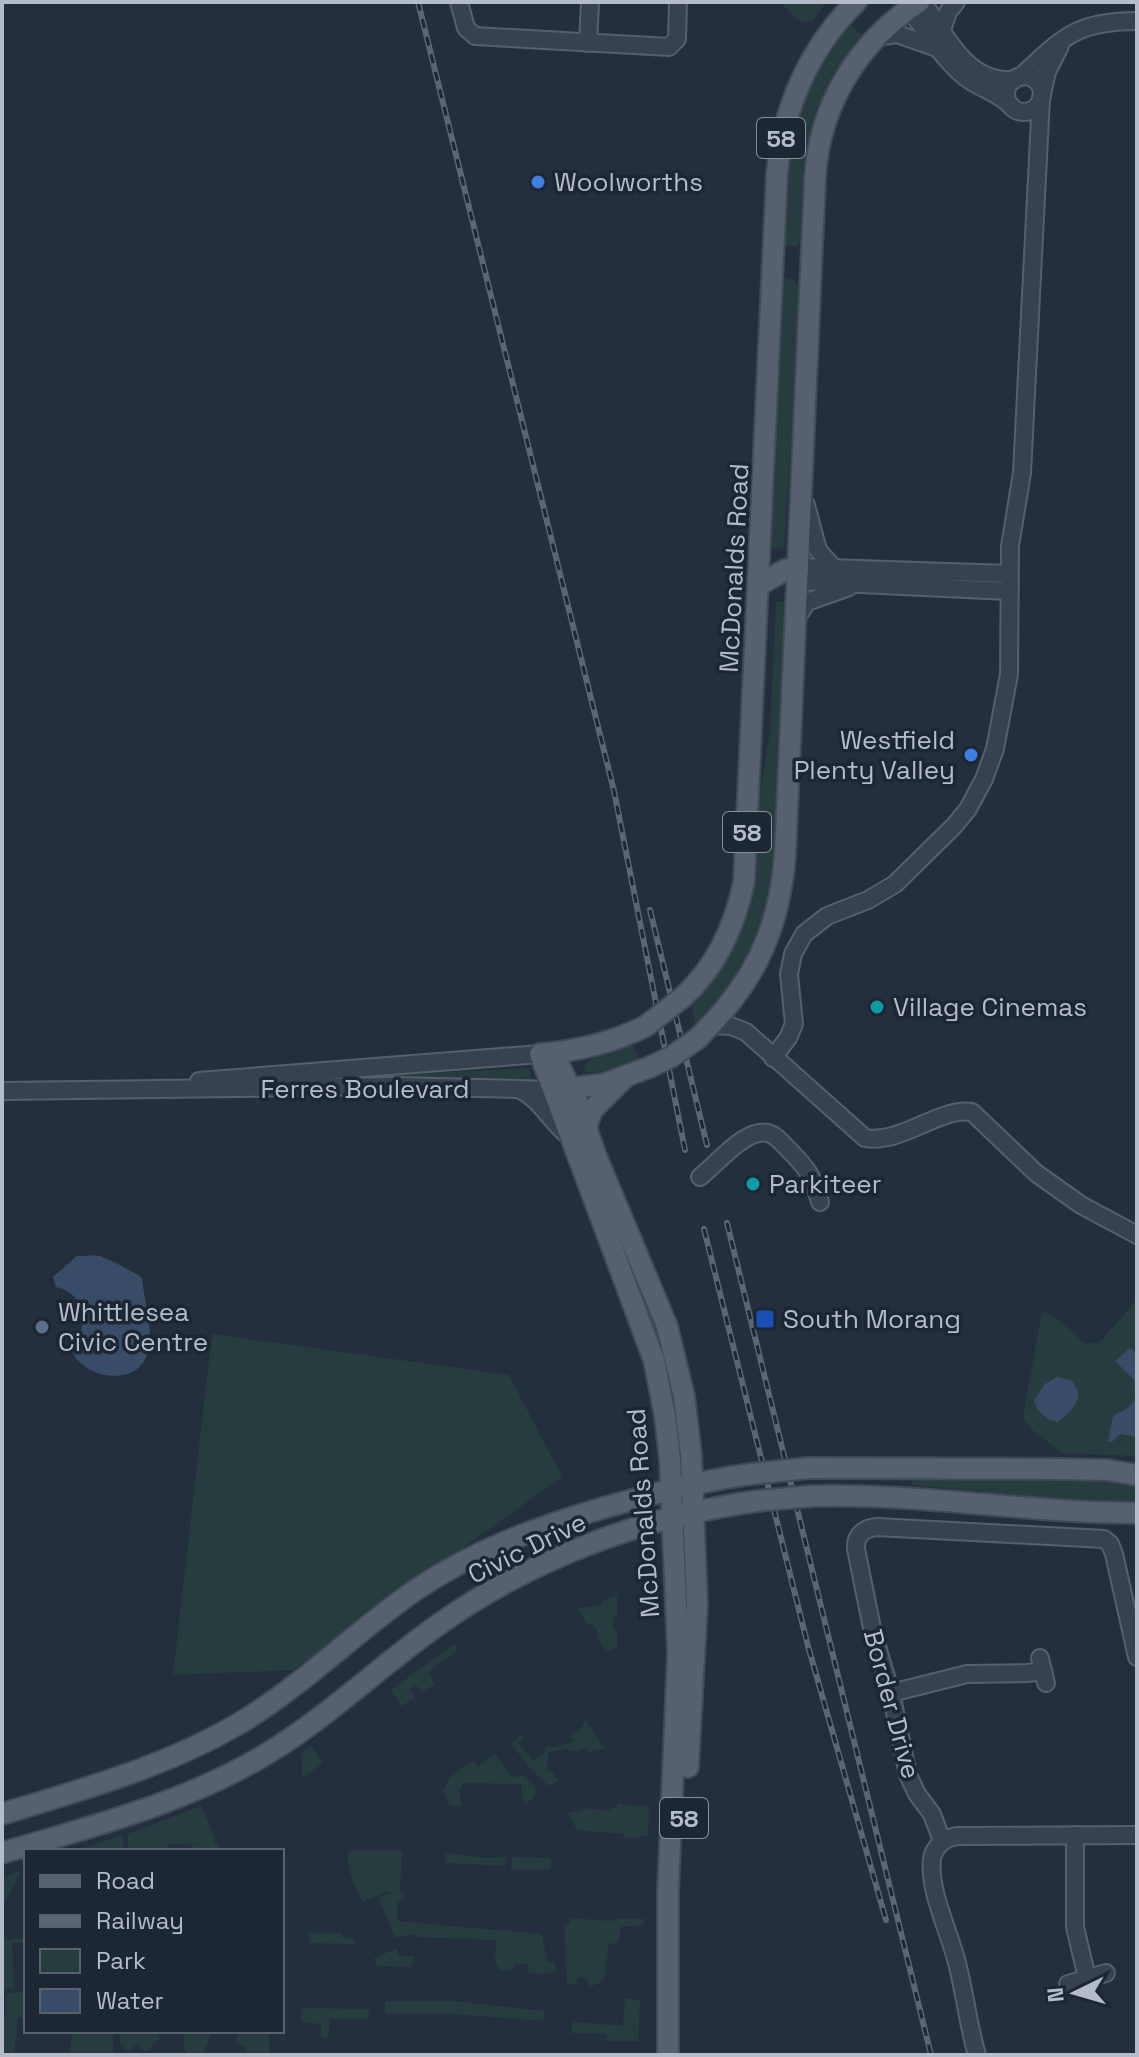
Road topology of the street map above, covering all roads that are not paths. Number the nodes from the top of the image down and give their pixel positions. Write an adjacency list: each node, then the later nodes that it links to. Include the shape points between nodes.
1 (459, 2): 13 (street, via 466,28 475,36)
2 (590, 2): 13 (street)
3 (678, 2): 13 (street, via 674,45)
4 (847, 2): 9 (main road, 58)
5 (856, 2): 9 (main road, McDonalds Road / 58)
6 (956, 2): 10 (street)
7 (914, 4): 10 (street); 12 (main road, 58); 14 (street)
8 (1137, 21): 11 (street, via 1104,22)
9 (837, 23): 19 (main road, McDonalds Road / 58, via 803,75 782,134)
10 (942, 30): 15 (street, via 981,75 996,81)
11 (1076, 31): 15 (street); 16 (street, via 1055,53)
12 (876, 37): 14 (street, via 897,34); 20 (main road, 58, via 846,76 823,128 816,162)
13 (588, 43)
14 (937, 48): 17 (street, via 965,77)
15 (1017, 79): 16 (street, via 1037,82); 17 (street, via 1007,93)
16 (1042, 97): 17 (street, via 1031,111); 18 (street)
17 (1015, 109): 18 (street, via 1032,129)
18 (1037, 160): 24 (street, via 1022,473)
19 (773, 267): 20 (main road); 26 (main road, McDonalds Road / 58)
20 (811, 269): 21 (main road, 58)
21 (802, 484): 22 (street, via 815,542); 23 (main road, 58)
22 (833, 567): 23 (street); 24 (street)
23 (798, 574): 25 (street); 26 (main road); 27 (main road, 58)
24 (1008, 583): 25 (street); 32 (street, via 1009,674 995,749 977,793 954,826 895,884 827,916 804,934 789,967 794,1024)
25 (858, 584): 27 (street, via 807,602)
26 (759, 585): 31 (main road, McDonalds Road / 58, bridge, via 744,882 726,940 683,997 646,1026 606,1043)
27 (795, 619): 28 (main road, 58, via 780,898 761,955)
28 (738, 995): 29 (main road, 58); 30 (street)
29 (704, 1032): 30 (street, via 731,1026); 33 (main road, 58, bridge, via 671,1057)
30 (746, 1032): 32 (street)
31 (547, 1053): 34 (street, Ferres Boulevard, via 207,1079); 36 (main road, McDonalds Road / 58)
32 (773, 1058): 41 (street, via 865,1138 884,1138 955,1111 972,1112 1036,1173)
33 (626, 1076): 36 (main road, 58); 38 (main road, 58)
34 (175, 1087): 35 (street, Ferres Boulevard); 37 (street, Ferres Boulevard)
35 (520, 1090): 36 (street, Ferres Boulevard); 38 (street, via 536,1100 549,1119)
36 (563, 1090): 38 (main road, McDonalds Road / 58)
37 (2, 1091)
38 (578, 1132): 43 (main road, McDonalds Road / 58, via 670,1337 686,1404); 44 (main road, McDonalds Road / 58, via 654,1360)
39 (700, 1177): 40 (street, via 748,1136 771,1134 809,1170)
40 (820, 1202)
41 (1137, 1235)
42 (1137, 1475): 43 (main road, Civic Drive, bridge, via 1063,1469 808,1468)
43 (693, 1484): 44 (main road, Civic Drive); 45 (main road, McDonalds Road / 58)
44 (671, 1489): 47 (main road, McDonalds Road / 58); 51 (main road, Civic Drive, via 488,1548 412,1593 296,1686 238,1724 132,1774)
45 (694, 1512): 46 (main road, Civic Drive, bridge, via 813,1496 885,1496); 47 (main road, Civic Drive); 56 (main road, McDonalds Road / 58, via 696,1650)
46 (1137, 1513)
47 (672, 1517): 55 (main road, Civic Drive, via 576,1549 485,1595 438,1625 303,1731 231,1774 148,1809); 56 (main road, McDonalds Road / 58, via 678,1653)
48 (1137, 1657): 50 (street, Border Drive, via 1112,1548 1104,1539 877,1527 862,1531 856,1549)
49 (1043, 1670): 50 (street, via 967,1674)
50 (891, 1693): 54 (street, Border Drive, via 908,1775)
51 (2, 1814)
52 (1075, 1835): 53 (street); 54 (street, via 962,1835); 58 (street, via 1075,1927)
53 (1137, 1835)
54 (942, 1841): 61 (street, via 932,1856 932,1871)
55 (2, 1853)
56 (670, 1951): 60 (main road, McDonalds Road / 58)
57 (1106, 1973): 58 (street)
58 (1087, 1978): 59 (street)
59 (1068, 1984)
60 (668, 2055)
61 (977, 2055)

